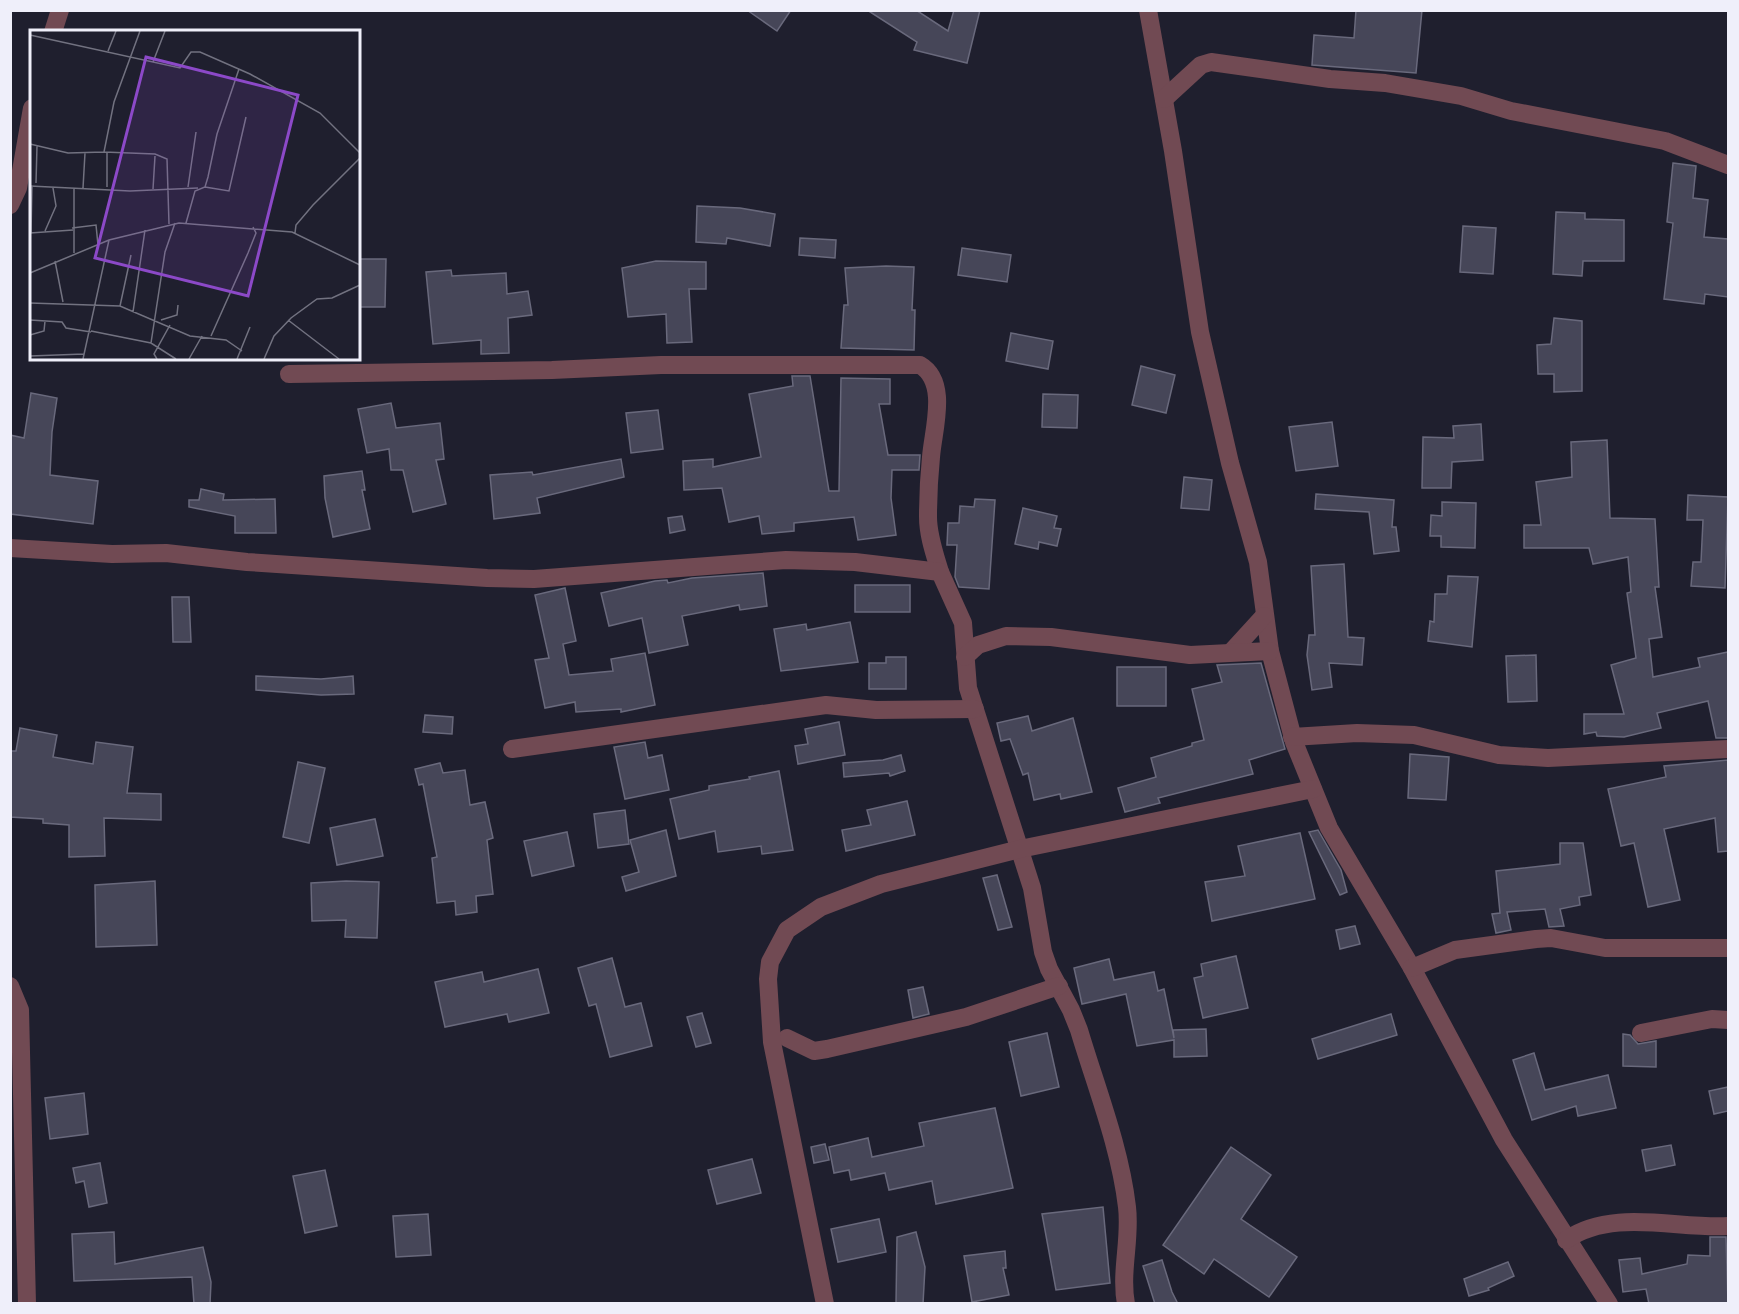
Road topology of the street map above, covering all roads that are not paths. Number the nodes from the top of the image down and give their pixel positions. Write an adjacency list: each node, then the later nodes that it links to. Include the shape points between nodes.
1 (60, 10): 3 (street)
2 (1148, 10): 4 (street)
3 (54, 30)
4 (1164, 99): 6 (street, via 1201,65 1210,62 1461,96 1511,111 1665,141); 11 (street, via 1200,332 1258,562)
5 (30, 119): 7 (street, via 18,188)
6 (1728, 165)
7 (10, 205)
8 (289, 374): 10 (street, via 661,365 920,365 929,372 936,388 928,520)
9 (10, 548): 10 (street, via 166,553 487,578 534,579 786,560 855,562)
10 (940, 572): 12 (street)
11 (1264, 616): 14 (street); 15 (street)
12 (963, 623): 13 (street); 16 (street)
13 (993, 638): 14 (street, via 1051,637 1190,655); 16 (street)
14 (1232, 651): 15 (street)
15 (1270, 651): 18 (street)
16 (965, 657): 17 (street, via 965,673)
17 (975, 709): 19 (street, via 876,710 826,705); 22 (street)
18 (1292, 737): 20 (street, via 1358,732 1414,735 1499,755 1548,758); 21 (street)
19 (512, 749)
20 (1728, 749)
21 (1313, 789): 22 (street); 24 (street, via 1329,828)
22 (1020, 849): 26 (street, via 1032,888 1043,952); 34 (street, via 881,884 821,907 787,930 770,962 772,1042)
23 (1728, 948): 24 (street, via 1605,948 1536,939 1455,950)
24 (1412, 968): 31 (street, via 1504,1140)
25 (10, 986): 32 (street, via 20,1010)
26 (1059, 986): 29 (street, via 966,1017 827,1049 814,1051); 35 (street, via 1079,1030 1124,1188 1129,1234)
27 (1728, 1020): 28 (street, via 1712,1019)
28 (1641, 1033)
29 (787, 1038)
30 (1728, 1226): 31 (street, via 1593,1225)
31 (1566, 1240): 36 (street)
32 (19, 1244): 33 (street)
33 (27, 1304)
34 (825, 1304)
35 (1126, 1304)
36 (1609, 1304)

